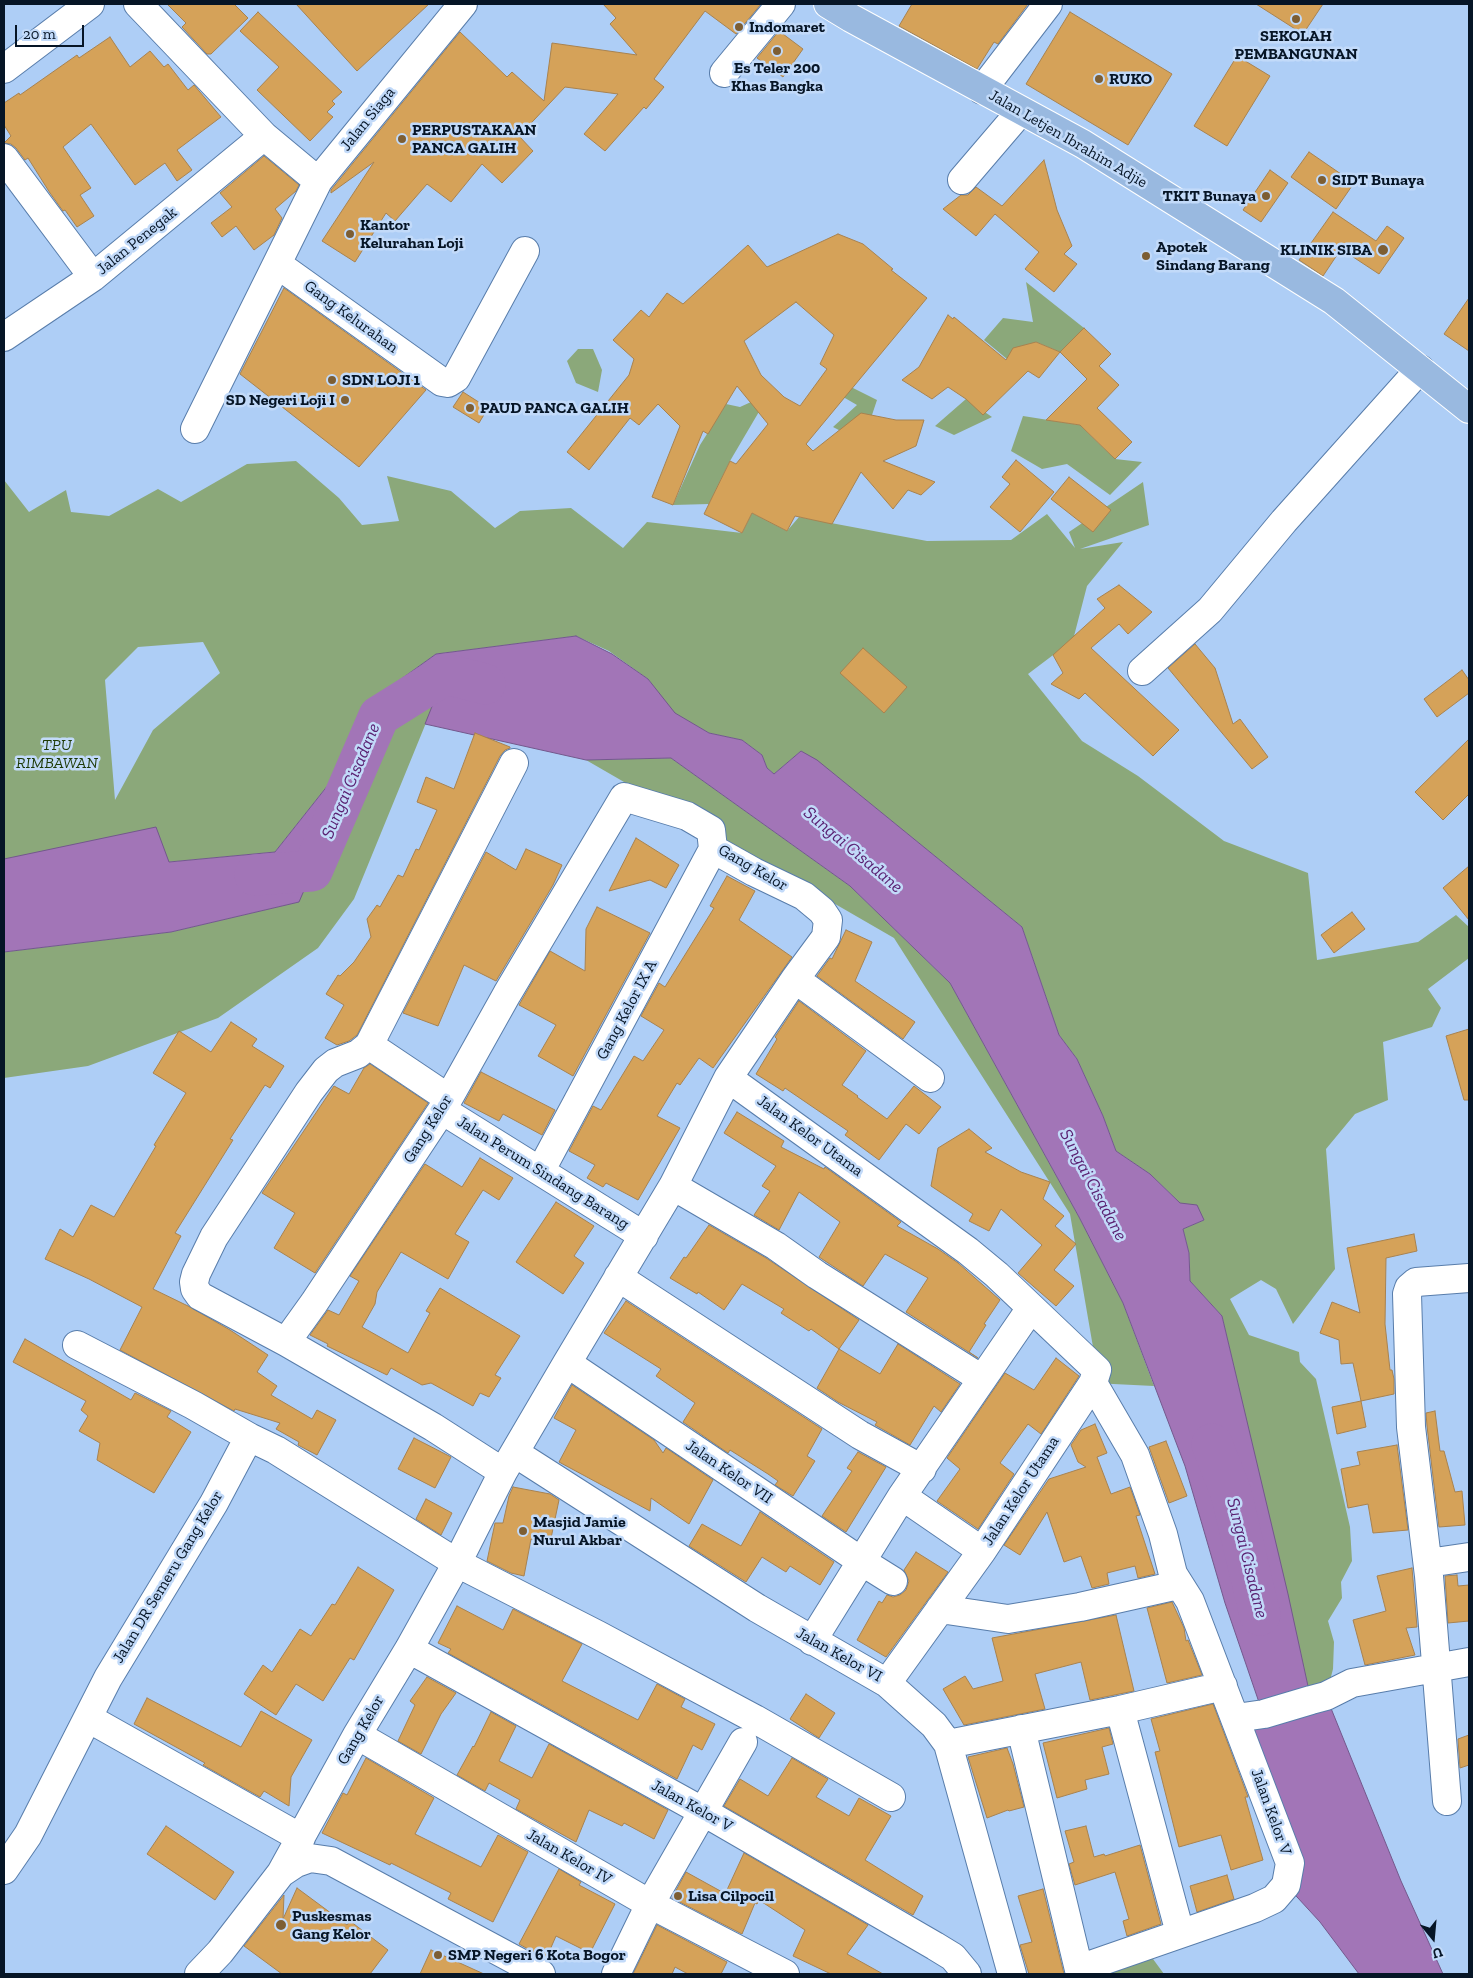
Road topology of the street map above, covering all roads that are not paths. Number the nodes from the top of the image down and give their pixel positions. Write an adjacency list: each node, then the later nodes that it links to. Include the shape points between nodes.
1 (90, 4): 7 (street)
2 (138, 4): 11 (street)
3 (463, 4): 14 (street, Jalan Siaga)
4 (781, 4): 8 (street)
5 (828, 4): 9 (main road, Jalan Letjen Ibrahim Adjie)
6 (1048, 4): 9 (street)
7 (4, 69)
8 (724, 73)
9 (982, 90): 10 (main road, Jalan Letjen Ibrahim Adjie)
10 (1022, 111): 13 (street); 19 (main road, Jalan Letjen Ibrahim Adjie, via 1084,144 1334,301)
11 (264, 136): 14 (street); 17 (street, Jalan Penegak)
12 (4, 158): 17 (street)
13 (962, 180)
14 (318, 181): 16 (street, Jalan Siaga)
15 (525, 251): 16 (street, Gang Kelurahan, via 456,378 448,383 442,382)
16 (277, 264): 21 (street, Jalan Siaga)
17 (93, 277): 18 (street, Jalan Penegak)
18 (4, 337)
19 (1420, 370): 20 (main road, Jalan Letjen Ibrahim Adjie); 22 (street, via 1284,521 1210,610)
20 (1469, 410)
21 (195, 429)
22 (1142, 671)
23 (514, 763): 26 (street)
24 (714, 849): 25 (street, Gang Kelor, via 804,896 822,910 828,920 826,937); 29 (street, Gang Kelor, via 711,830 687,816 624,797); 30 (street, Gang Kelor IX A)
25 (795, 980): 27 (street, Gang Kelor); 28 (street)
26 (369, 1045): 29 (street, Jalan Perum Sindang Barang); 36 (street, via 358,1054 336,1062 309,1092 214,1237 196,1274 194,1286 200,1296)
27 (728, 1078): 31 (street, Gang Kelor); 35 (street, Jalan Kelor Utama, via 968,1251)
28 (930, 1078)
29 (445, 1104): 30 (street, Jalan Perum Sindang Barang); 36 (street, Gang Kelor)
30 (541, 1170): 32 (street, Jalan Perum Sindang Barang)
31 (673, 1186): 32 (street, Gang Kelor); 39 (street, via 776,1246 816,1275)
32 (644, 1236): 33 (street, Gang Kelor)
33 (618, 1277): 38 (street, Gang Kelor); 43 (street, via 860,1435)
34 (1469, 1278): 49 (street, via 1416,1282 1407,1294 1411,1427)
35 (1031, 1308): 39 (street); 40 (street, Jalan Kelor Utama, via 1096,1370)
36 (286, 1342): 42 (street, via 433,1427)
37 (77, 1346): 41 (street)
38 (567, 1363): 42 (street, Gang Kelor); 47 (street, Jalan Kelor VII)
39 (982, 1379): 43 (street)
40 (1093, 1383): 45 (street, Jalan Kelor Utama); 51 (street, Jalan Kelor V, via 1134,1455)
41 (249, 1437): 48 (street, via 276,1450); 60 (street, Jalan DR Semeru Gang Kelor, via 214,1503 108,1678)
42 (509, 1463): 48 (street, Gang Kelor); 53 (street, Jalan Kelor VI, via 626,1526)
43 (922, 1470): 44 (street)
44 (902, 1496): 45 (street); 47 (street)
45 (982, 1550): 52 (street, Jalan Kelor Utama)
46 (1469, 1557): 49 (street)
47 (861, 1562): 50 (street, Jalan Kelor VII); 53 (street)
48 (457, 1563): 54 (street, Gang Kelor); 66 (street, via 755,1719)
49 (1428, 1563): 56 (street)
50 (893, 1581)
51 (1178, 1585): 52 (street, via 1008,1619); 58 (street, Jalan Kelor V, via 1190,1601)
52 (940, 1609): 57 (street, Jalan Kelor Utama)
53 (812, 1641): 57 (street, Jalan Kelor VI)
54 (409, 1649): 63 (street, Gang Kelor); 68 (street, Jalan Kelor V)
55 (1469, 1662): 56 (street)
56 (1436, 1667): 61 (street, via 1352,1683 1326,1696 1264,1714); 67 (street)
57 (887, 1683): 65 (street, Jalan Kelor VI, via 934,1725)
58 (1223, 1686): 59 (street); 61 (street, Jalan Kelor V)
59 (1120, 1710): 62 (street); 73 (street)
60 (88, 1718): 69 (street); 70 (street, Jalan DR Semeru Gang Kelor, via 28,1835)
61 (1236, 1718): 73 (street, Jalan Kelor V, via 1290,1863 1286,1885 1274,1899 1255,1908)
62 (1021, 1729): 65 (street); 74 (street)
63 (357, 1736): 69 (street, Gang Kelor); 72 (street, Jalan Kelor IV)
64 (743, 1742): 68 (street)
65 (948, 1744): 80 (street, Jalan Kelor VI)
66 (891, 1797)
67 (1446, 1801)
68 (702, 1811): 72 (street); 79 (street, Jalan Kelor V, via 935,1946 952,1957)
69 (301, 1838): 71 (street, Gang Kelor)
70 (4, 1870)
71 (281, 1873): 75 (street, Gang Kelor); 76 (street, via 310,1858 330,1860)
72 (650, 1904): 77 (street); 78 (street, Jalan Kelor IV)
73 (1180, 1933): 74 (street, Jalan Kelor V)
74 (1080, 1972)
75 (199, 1974)
76 (541, 1974)
77 (616, 1974)
78 (785, 1974)
79 (967, 1974)
80 (1012, 1974)

